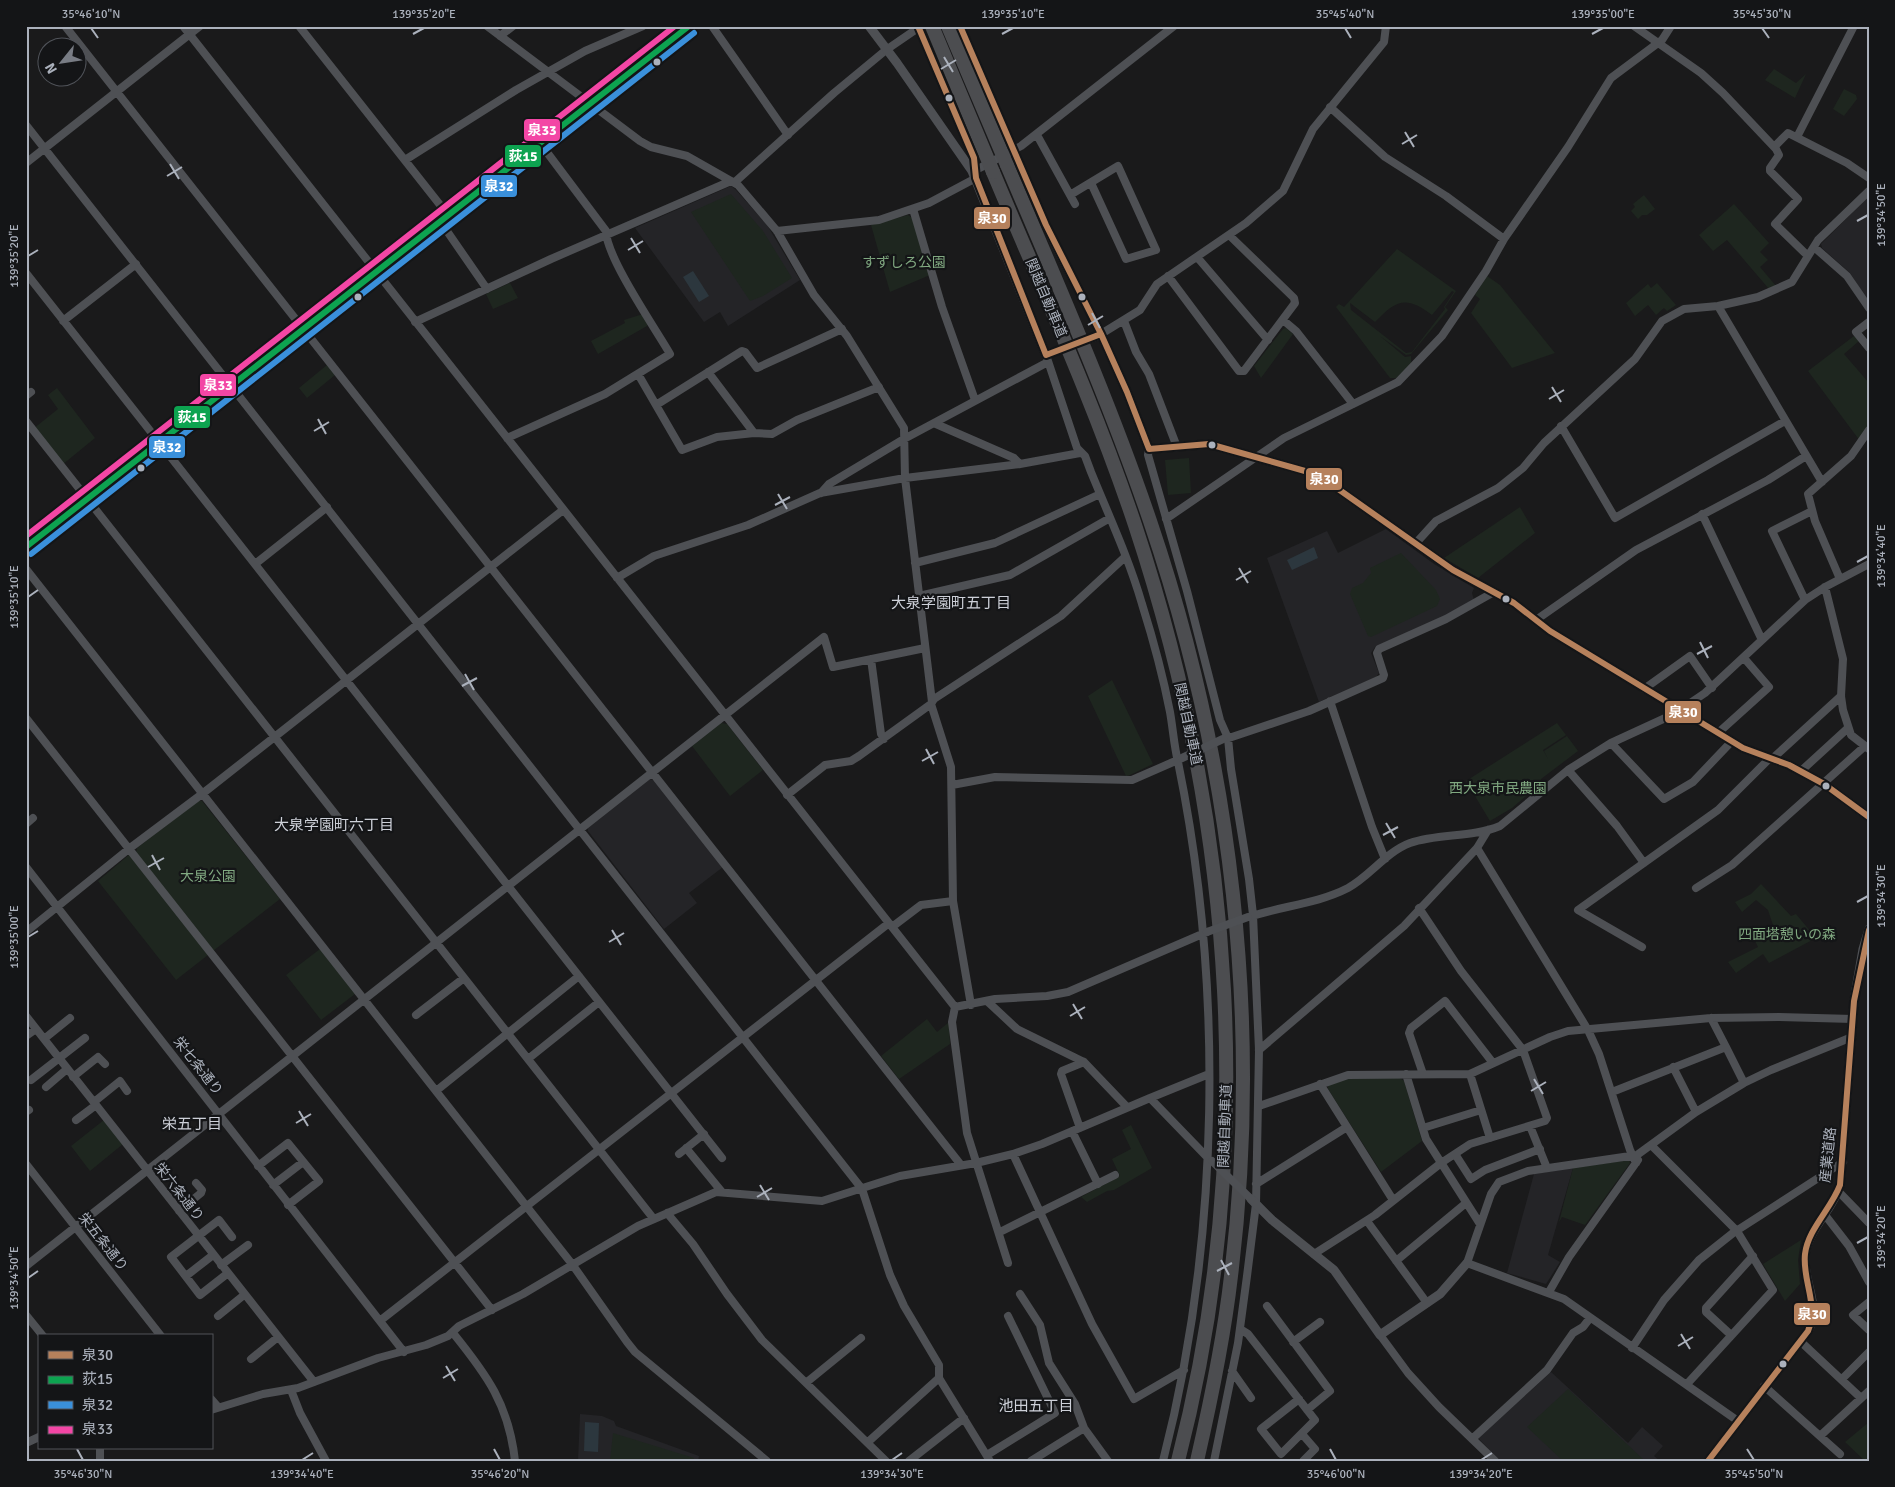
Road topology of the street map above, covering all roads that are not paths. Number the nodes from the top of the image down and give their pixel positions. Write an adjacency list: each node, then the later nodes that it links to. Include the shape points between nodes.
1 (65, 26): 24 (street)
2 (183, 26): 19 (street)
3 (200, 26): 19 (street)
4 (299, 26): 37 (street)
5 (487, 26): 20 (street)
6 (513, 26): 20 (street)
7 (643, 26): 23 (street)
8 (689, 26): 25 (street)
9 (712, 26): 29 (street)
10 (868, 26): 22 (street)
11 (948, 26): 356 (highway, 関越自動車道, bridge, via 1104,397 1150,520 1198,690 1225,832 1238,946 1242,1144 1226,1316)
12 (960, 26): 36 (street)
13 (1174, 26): 30 (street)
14 (1386, 26): 26 (street, via 1384,42)
15 (1634, 26): 21 (street)
16 (1671, 26): 21 (street)
17 (1854, 26): 31 (street)
18 (922, 27): 22 (street); 28 (street); 355 (highway, 関越自動車道, bridge, via 994,172 1134,523 1183,698 1210,834 1224,986 1227,1122 1216,1261 1194,1394)
19 (190, 34): 24 (street); 57 (street)
20 (500, 36): 23 (street)
21 (1659, 42): 34 (street, via 1724,93); 52 (street, via 1611,78)
22 (886, 50): 29 (street); 32 (street)
23 (547, 73): 25 (street); 37 (street)
24 (117, 92): 35 (street); 68 (street)
25 (590, 104): 33 (street); 41 (street, via 640,141 687,156)
26 (1330, 107): 51 (street, via 1313,128 1283,191); 52 (street, via 1384,157 1446,196)
27 (26, 125): 35 (street)
28 (964, 133): 32 (street); 39 (street)
29 (788, 135): 41 (street)
30 (1036, 135): 36 (street); 44 (street)
31 (1797, 137): 34 (street, via 1785,133); 40 (street)
32 (951, 140): 39 (street)
33 (540, 143): 47 (street); 50 (street)
34 (1774, 147): 54 (street, via 1779,155 1770,171 1798,199 1775,224)
35 (45, 148): 38 (street); 56 (street)
36 (1014, 150): 39 (street); 70 (street, via 1052,240)
37 (405, 160): 47 (street)
38 (26, 163)
39 (976, 174): 46 (street, via 930,203); 73 (street)
40 (1869, 178)
41 (733, 182): 49 (street); 50 (street)
42 (1091, 183): 42 (street, via 1126,259 1156,250 1118,166); 44 (street)
43 (1869, 191): 53 (street)
44 (1070, 195): 45 (street)
45 (1075, 204)
46 (913, 209): 49 (street, via 879,220); 78 (street, via 942,307)
47 (448, 215): 48 (street)
48 (440, 221): 57 (street); 60 (street)
49 (777, 231): 69 (street, via 814,295)
50 (606, 235): 60 (street); 75 (street, via 616,262 670,354)
51 (1229, 235): 55 (street); 63 (street, via 1294,298 1295,303)
52 (1504, 239): 79 (street, via 1486,271 1428,352 1398,382)
53 (1814, 247): 54 (street); 62 (street, via 1847,276)
54 (1808, 256): 61 (street, via 1792,282 1758,297)
55 (1197, 257): 59 (street); 71 (street)
56 (136, 264): 64 (street); 76 (street)
57 (376, 272): 66 (street); 68 (street)
58 (26, 273): 64 (street)
59 (1168, 276): 65 (street, via 1158,284 1140,310); 71 (street, via 1239,371 1244,372)
60 (487, 289): 66 (street)
61 (1718, 306): 81 (street); 83 (street, via 1684,309 1662,321 1635,358)
62 (1869, 308)
63 (1283, 320): 71 (street); 79 (street)
64 (63, 321): 89 (street)
65 (1124, 321): 70 (street); 90 (street)
66 (415, 322): 87 (street)
67 (1869, 322): 72 (street, via 1856,332)
68 (304, 328): 76 (street); 113 (street)
69 (842, 329): 74 (street, via 757,368 742,351); 77 (street)
70 (1099, 335): 91 (street, via 1128,392)
71 (1268, 340)
72 (1869, 348)
73 (1048, 357): 78 (street); 92 (street)
74 (708, 372): 80 (street); 86 (street)
75 (638, 374): 80 (street); 87 (street, via 605,394)
76 (231, 386): 89 (street); 101 (street)
77 (879, 387): 86 (street, via 797,420 772,434); 88 (street, via 904,428)
78 (976, 400): 82 (street)
79 (1353, 404): 94 (street, via 1284,438)
80 (656, 405): 86 (street, via 682,450 714,438)
81 (1785, 420): 83 (street, via 1615,518); 93 (street)
82 (936, 424): 88 (street); 95 (street, via 1014,458)
83 (1561, 426): 107 (street, via 1510,479 1436,521)
84 (28, 427): 100 (street)
85 (1869, 430): 97 (street, via 1851,456)
86 (754, 433)
87 (507, 438): 102 (street)
88 (904, 439): 96 (street); 98 (street)
89 (160, 442): 100 (street); 111 (street)
90 (1177, 447): 91 (street); 94 (street, via 1209,444)
91 (1149, 449): 106 (street)
92 (1080, 453): 95 (street); 99 (street, via 1085,456)
93 (1806, 456): 97 (street); 104 (street)
94 (1257, 457): 106 (street); 107 (street, via 1324,479)
95 (1020, 464): 96 (street)
96 (905, 478): 98 (street); 110 (street)
97 (1822, 482): 103 (street, via 1808,494)
98 (820, 493): 115 (street, via 748,525 654,556)
99 (1100, 494): 105 (street); 110 (street, via 995,543)
100 (87, 499): 108 (street); 138 (street)
101 (327, 507): 111 (street); 122 (street)
102 (563, 510): 113 (street); 115 (street)
103 (1812, 511): 116 (street); 120 (street, via 1772,531)
104 (1702, 514): 121 (street, via 1636,550); 123 (street)
105 (1110, 518): 109 (street); 119 (street, via 1010,575)
106 (1166, 519): 140 (street)
107 (1416, 543): 118 (street, via 1454,570)
108 (26, 547)
109 (1125, 557): 132 (street, via 1061,616 998,655); 144 (street, via 1148,626)
110 (915, 563): 119 (street)
111 (255, 564): 127 (street)
112 (1869, 564): 116 (street)
113 (491, 566): 122 (street); 148 (street)
114 (26, 570): 151 (street)
115 (617, 578): 134 (street)
116 (1840, 579): 117 (street)
117 (1825, 587): 120 (street); 130 (street, via 1844,659)
118 (1494, 592): 121 (street); 131 (street, via 1446,619 1379,649 1377,653 1383,678)
119 (919, 596): 124 (street)
120 (1805, 600): 123 (street)
121 (1536, 620): 128 (street)
122 (418, 623): 127 (street); 154 (street)
123 (1762, 640): 125 (street)
124 (925, 648): 126 (street); 132 (street)
125 (1744, 658): 129 (street); 137 (street, via 1768,687)
126 (871, 659): 134 (street, via 833,667 824,637); 139 (street)
127 (346, 680): 138 (street); 161 (street)
128 (1644, 688): 129 (street, via 1690,656); 133 (street)
129 (1712, 688): 133 (street)
130 (1841, 696): 136 (street); 145 (street)
131 (1330, 701): 140 (street); 158 (street, via 1372,827)
132 (931, 703): 139 (street); 150 (street, via 946,746)
133 (1680, 710): 137 (street); 142 (street)
134 (725, 716): 148 (street); 152 (street)
135 (26, 718): 156 (street)
136 (1848, 728): 143 (street, via 1851,735); 147 (street)
137 (1718, 733): 141 (street)
138 (274, 737): 151 (street); 171 (street)
139 (884, 739): 152 (street, via 851,761 825,766)
140 (1226, 739): 144 (street, bridge); 166 (street)
141 (1732, 742): 142 (street, via 1693,782 1664,799); 145 (street)
142 (1611, 743): 146 (street)
143 (1867, 748): 149 (street)
144 (1179, 759): 150 (street, via 1132,780 1003,777); 170 (street)
145 (1771, 759): 147 (street); 159 (street, via 1718,810)
146 (1568, 770): 155 (street, via 1516,814); 159 (street, via 1617,826)
147 (1801, 771): 149 (street)
148 (653, 772): 154 (street); 175 (street)
149 (1824, 784): 153 (street); 162 (street, via 1732,865)
150 (952, 785): 163 (street)
151 (202, 794): 156 (street); 176 (street)
152 (788, 794): 167 (street)
153 (1869, 817)
154 (581, 829): 161 (street); 190 (street)
155 (1488, 830): 157 (street); 158 (street, via 1423,839 1407,844)
156 (130, 848): 164 (street); 197 (street)
157 (1477, 848): 165 (street); 187 (street)
158 (1386, 859): 166 (street, via 1346,889)
159 (1644, 863): 172 (street, via 1578,910)
160 (26, 866): 164 (street, 栄七条通り)
161 (508, 886): 171 (street); 173 (street)
162 (1696, 888)
163 (953, 901): 167 (street, via 921,904); 179 (street)
164 (58, 907): 169 (street); 224 (street, 栄七条通り)
165 (1420, 908): 195 (street, via 1384,945); 196 (street, via 1461,971)
166 (1251, 916): 170 (street, bridge); 195 (street)
167 (890, 925): 175 (street); 180 (street)
168 (1869, 930): 185 (street, 産業道路)
169 (26, 932)
170 (1205, 933): 177 (street, via 1068,992); 205 (street)
171 (436, 943): 174 (street); 176 (street)
172 (1642, 947)
173 (579, 976): 178 (street); 188 (street)
174 (464, 978): 181 (street); 188 (street)
175 (815, 979): 190 (street); 247 (street)
176 (364, 999): 197 (street); 215 (street)
177 (987, 1001): 179 (street); 200 (street, via 1017,1029)
178 (599, 1002): 199 (street); 217 (street)
179 (971, 1005): 180 (street)
180 (955, 1007): 244 (street, via 952,1022 957,1068 967,1133)
181 (416, 1015)
182 (26, 1016): 186 (street, 栄六条通り)
183 (70, 1018): 193 (street)
184 (1711, 1018): 185 (street); 187 (street); 194 (street)
185 (1853, 1020): 191 (street, 産業道路)
186 (36, 1029): 189 (street); 193 (street, 栄六条通り)
187 (1588, 1030): 196 (street, via 1568,1031); 216 (street)
188 (508, 1033): 199 (street); 215 (street)
189 (26, 1036)
190 (743, 1036): 217 (street); 256 (street)
191 (1852, 1037): 211 (street); 243 (street, 産業道路)
192 (86, 1038): 198 (street)
193 (44, 1039): 198 (street, 栄六条通り)
194 (1726, 1047): 203 (street); 211 (street)
195 (1259, 1050): 220 (street)
196 (1523, 1050): 201 (street); 226 (street, via 1547,1118)
197 (292, 1056): 224 (street); 283 (street)
198 (59, 1058): 204 (street, 栄六条通り); 210 (street)
199 (528, 1059): 234 (street)
200 (1084, 1062): 221 (street); 229 (street, via 1061,1074)
201 (1493, 1063): 207 (street, via 1444,1001 1409,1033); 208 (street)
202 (105, 1064): 209 (street, via 98,1057)
203 (1673, 1067): 216 (street); 223 (street)
204 (67, 1069): 209 (street, 栄六条通り); 213 (street)
205 (1209, 1074): 218 (street); 240 (street)
206 (1406, 1074): 207 (street); 212 (street, via 1348,1075); 228 (street)
207 (1422, 1074): 208 (street)
208 (1470, 1074): 222 (street)
209 (73, 1077): 219 (street, 栄六条通り)
210 (32, 1080)
211 (1744, 1083): 223 (street)
212 (1320, 1084): 220 (street); 227 (street)
213 (46, 1086)
214 (127, 1091): 219 (street, via 120,1081)
215 (436, 1091): 263 (street)
216 (1612, 1092): 241 (street)
217 (672, 1094): 230 (street); 234 (street)
218 (1150, 1098): 221 (street); 240 (street)
219 (95, 1103): 225 (street); 250 (street, 栄六条通り)
220 (1259, 1106): 254 (street)
221 (1127, 1107): 229 (street)
222 (1481, 1110): 228 (street); 231 (street)
223 (1696, 1112): 232 (street)
224 (219, 1114): 248 (street, 栄七条通り); 250 (street)
225 (76, 1120)
226 (1530, 1126): 231 (street); 235 (street)
227 (1347, 1127): 254 (street); 259 (street)
228 (1423, 1128): 245 (street)
229 (1076, 1129): 237 (street); 253 (street)
230 (704, 1134): 233 (street); 239 (street)
231 (1490, 1138): 238 (street, via 1470,1144)
232 (1651, 1145): 241 (street); 274 (street)
233 (686, 1148): 236 (street); 258 (street)
234 (600, 1150): 263 (street); 269 (street)
235 (1540, 1150): 238 (street, via 1485,1170 1471,1179); 249 (street)
236 (678, 1154)
237 (1013, 1154): 244 (street); 265 (street)
238 (1455, 1154): 245 (street)
239 (722, 1158)
240 (1209, 1158): 260 (street, bridge); 320 (street, via 1197,1283)
241 (1634, 1159): 249 (street); 292 (street, via 1569,1256)
242 (303, 1162): 248 (street, via 288,1143); 255 (street); 262 (street, via 319,1181)
243 (1843, 1162): 257 (street, 産業道路); 274 (street)
244 (976, 1163): 247 (street); 275 (street)
245 (1441, 1163): 259 (street); 261 (street)
246 (26, 1164): 273 (street, 栄五条通り)
247 (962, 1165): 256 (street, via 900,1176)
248 (258, 1166): 255 (street, 栄七条通り)
249 (1547, 1168): 272 (street, via 1528,1171 1498,1183)
250 (147, 1171): 264 (street, 栄六条通り); 273 (street)
251 (1115, 1175): 253 (street)
252 (196, 1183): 264 (street, via 201,1193)
253 (1098, 1184): 265 (street)
254 (1256, 1184): 260 (street)
255 (273, 1185): 262 (street, 栄七条通り)
256 (862, 1189): 258 (street, via 822,1201); 322 (street, via 890,1275 904,1306 939,1365)
257 (1838, 1191): 267 (street); 268 (street, 産業道路)
258 (722, 1192): 266 (street)
259 (1393, 1200): 270 (street)
260 (1253, 1202): 279 (street); 305 (street)
261 (1466, 1203): 272 (street); 282 (street)
262 (288, 1205): 303 (street, 栄七条通り)
263 (527, 1207): 283 (street); 286 (street)
264 (178, 1211): 276 (street, 栄六条通り)
265 (1040, 1212): 275 (street); 320 (street, via 1092,1324 1134,1399)
266 (667, 1213): 269 (street); 325 (street, via 762,1340)
267 (1866, 1214): 271 (street)
268 (1825, 1215): 291 (street, via 1849,1246); 314 (street, 産業道路, via 1811,1237 1806,1254 1814,1313 1812,1324)
269 (653, 1218): 286 (street)
270 (1367, 1221): 279 (street); 282 (street)
271 (1869, 1223)
272 (1480, 1224): 285 (street)
273 (75, 1227): 288 (street); 309 (street, 栄五条通り)
274 (1737, 1231): 281 (street); 316 (street, via 1699,1260 1664,1300)
275 (1000, 1232): 284 (street)
276 (198, 1236): 277 (street, via 219,1220); 280 (street, 栄六条通り); 290 (street, via 171,1257)
277 (232, 1237)
278 (248, 1245): 287 (street)
279 (1314, 1254): 310 (street, via 1334,1270)
280 (213, 1255): 287 (street, 栄六条通り); 290 (street)
281 (1753, 1256): 311 (street, via 1773,1290); 311 (street, via 1706,1308 1706,1312)
282 (1396, 1260): 296 (street)
283 (455, 1263): 298 (street); 303 (street)
284 (1008, 1263)
285 (1467, 1263): 292 (street); 296 (street, via 1446,1288)
286 (572, 1264): 298 (street); 349 (street, via 635,1352)
287 (221, 1265): 289 (street, 栄六条通り)
288 (26, 1266)
289 (228, 1273): 290 (street, via 200,1295); 294 (street, 栄六条通り)
290 (186, 1276)
291 (1869, 1282)
292 (1549, 1292): 302 (street)
293 (1020, 1294): 337 (street, via 1040,1325 1049,1363 1074,1404)
294 (244, 1295): 300 (street); 312 (street, 栄六条通り)
295 (1869, 1302): 306 (street, via 1853,1315)
296 (1426, 1303): 310 (street)
297 (1267, 1306): 315 (street)
298 (492, 1310): 307 (street, via 459,1326)
299 (26, 1315): 308 (street)
300 (218, 1316)
301 (1008, 1316): 345 (street, via 1055,1413)
302 (1590, 1318): 316 (street); 341 (street, via 1574,1333 1547,1370)
303 (382, 1320): 317 (street, 栄七条通り)
304 (1320, 1322): 315 (street)
305 (1240, 1329): 321 (street); 332 (street, via 1248,1334)
306 (1869, 1330)
307 (453, 1333): 317 (street); 348 (street, via 481,1367 500,1399)
308 (41, 1334)
309 (159, 1334)
310 (1380, 1335): 341 (street, via 1408,1373)
311 (1731, 1335): 326 (street)
312 (278, 1337): 319 (street); 324 (street, 栄六条通り)
313 (861, 1338): 325 (street)
314 (1800, 1341): 323 (street); 327 (street, 産業道路)
315 (1293, 1342): 334 (street, via 1330,1392)
316 (1632, 1348): 326 (street)
317 (404, 1352): 324 (street, via 378,1358)
318 (1869, 1352): 323 (street)
319 (251, 1359)
320 (1184, 1370): 354 (street)
321 (1232, 1372): 330 (street); 357 (street)
322 (939, 1378): 335 (street); 342 (street)
323 (1842, 1379): 331 (street)
324 (314, 1382): 328 (street)
325 (807, 1382): 342 (street)
326 (1687, 1384): 336 (street)
327 (1764, 1386): 336 (street, 産業道路); 339 (street)
328 (291, 1390): 333 (street, via 263,1394); 347 (street)
329 (1869, 1391): 331 (street)
330 (1251, 1398)
331 (1861, 1398): 339 (street)
332 (1298, 1399): 334 (street); 338 (street, via 1261,1429 1281,1454)
333 (215, 1408)
334 (1307, 1410): 338 (street, via 1315,1420)
335 (964, 1418): 345 (street); 351 (street)
336 (1738, 1421): 359 (street, 産業道路)
337 (1084, 1428): 352 (street); 353 (street)
338 (1302, 1434): 346 (street, via 1314,1449)
339 (1820, 1436): 344 (street)
340 (38, 1437): 343 (street)
341 (1472, 1439): 358 (street)
342 (868, 1442): 350 (street)
343 (26, 1443)
344 (1840, 1454)
345 (988, 1458)
346 (1307, 1459)
347 (326, 1461)
348 (514, 1461)
349 (767, 1461)
350 (886, 1461)
351 (910, 1461)
352 (1032, 1461)
353 (1108, 1461)
354 (1163, 1461)
355 (1178, 1461)
356 (1197, 1461)
357 (1214, 1461)
358 (1495, 1461)
359 (1708, 1461)

